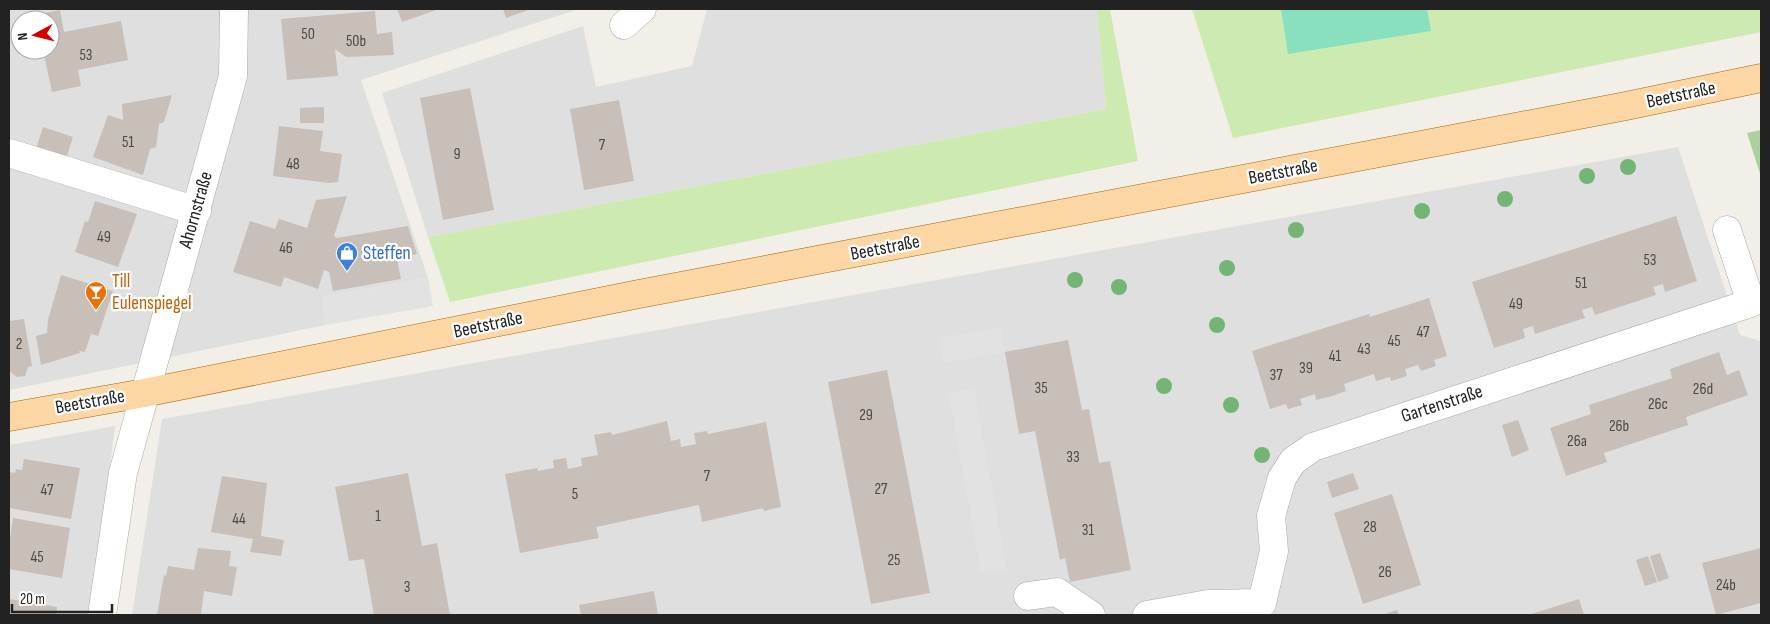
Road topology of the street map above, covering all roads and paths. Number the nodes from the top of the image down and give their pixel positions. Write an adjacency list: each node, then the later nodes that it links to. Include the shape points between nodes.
1 (234, 9): 4 (street, Ahornstraße, via 233,76)
2 (1761, 78): 7 (main road, Beetstraße, via 639,294)
3 (9, 153): 4 (street)
4 (197, 211): 7 (street, Ahornstraße)
5 (1727, 230): 6 (street, Gartenstraße)
6 (1756, 301): 10 (street, Gartenstraße, via 1313,447 1293,461 1282,478 1271,516 1274,551)
7 (144, 393): 8 (main road, Beetstraße); 11 (street, Ahornstraße, via 124,473)
8 (9, 417)
9 (1028, 596): 12 (street, via 1057,592)
10 (1268, 609): 13 (street, via 1208,604)
11 (102, 615)
12 (1091, 615)
13 (1147, 615)

